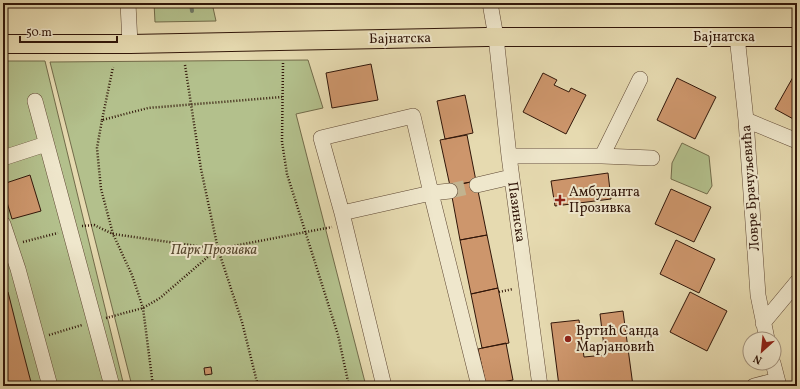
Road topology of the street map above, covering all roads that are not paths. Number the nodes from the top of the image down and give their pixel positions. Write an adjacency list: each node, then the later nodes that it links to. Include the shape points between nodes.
1 (128, 3): 7 (street)
2 (490, 3): 5 (street, Пазинска)
3 (737, 36): 4 (main road, Бајнатска); 5 (main road, Бајнатска); 10 (street, Ловре Брачуљевића)
4 (797, 36)
5 (496, 37): 7 (main road, Бајнатска); 13 (street, Пазинска)
6 (3, 44): 7 (main road, Бајнатска)
7 (130, 44)
8 (640, 79): 14 (street)
9 (35, 101): 12 (street)
10 (746, 120): 11 (street); 24 (street, Ловре Брачуљевића, via 758,295)
11 (797, 141)
12 (46, 144): 15 (street); 29 (street)
13 (509, 156): 14 (street); 17 (street, Пазинска)
14 (602, 156): 16 (street)
15 (3, 158)
16 (652, 158)
17 (511, 177): 18 (street); 32 (street, Пазинска)
18 (477, 185)
19 (450, 191): 20 (street)
20 (431, 193): 21 (street); 21 (street, via 413,116 321,138); 31 (street)
21 (343, 219): 30 (street)
22 (3, 224): 28 (street)
23 (797, 282): 24 (street)
24 (763, 323): 25 (street, Ловре Брачуљевића)
25 (765, 331)
26 (775, 371): 27 (street)
27 (778, 383): 33 (street)
28 (50, 386)
29 (112, 386)
30 (384, 386)
31 (480, 386)
32 (540, 386)
33 (754, 386)

